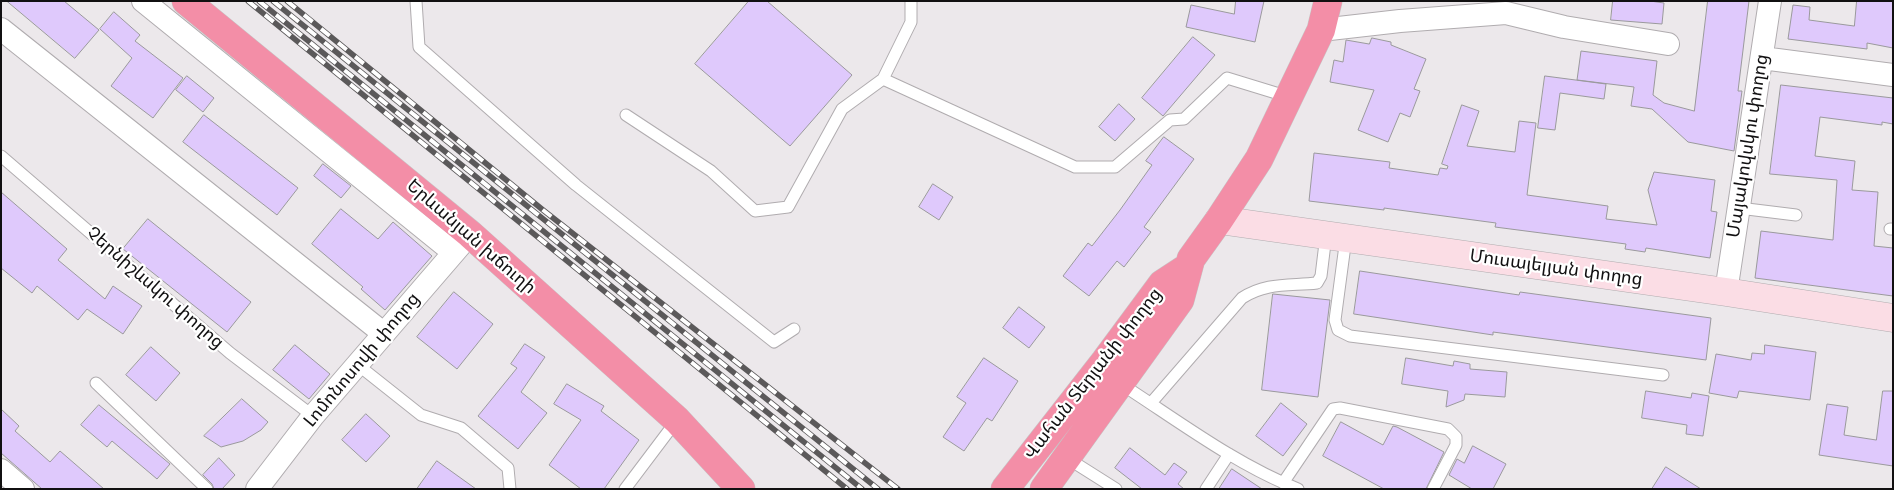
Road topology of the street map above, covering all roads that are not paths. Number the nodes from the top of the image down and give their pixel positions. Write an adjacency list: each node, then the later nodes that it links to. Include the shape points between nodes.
1 (143, 1): 20 (street)
2 (186, 1): 20 (highway, Երևանյան խճուղի)
3 (416, 1): 24 (lane, via 419,47 576,185 774,342)
4 (911, 1): 12 (lane, via 911,22)
5 (1328, 1): 8 (highway, Վահան Տերյանի փողոց)
6 (1770, 1): 10 (street, Մայակովսկու փողոց)
7 (1, 29): 25 (street)
8 (1321, 30): 9 (street, via 1506,14); 13 (highway, Վահան Տերյանի փողոց)
9 (1668, 44)
10 (1762, 58): 11 (street); 16 (street, Մայակովսկու փողոց)
11 (1893, 75)
12 (883, 79): 13 (lane, via 1075,167 1115,167 1170,120 1184,120 1227,78); 14 (lane, via 842,109 788,207 755,211 711,171)
13 (1289, 97): 18 (highway, Վահան Տերյանի փողոց, via 1259,159)
14 (626, 115)
15 (1, 156): 31 (lane, Չերնիշևսկու փողոց, via 230,352)
16 (1739, 208): 17 (lane); 22 (street, Մայակովսկու փողոց)
17 (1796, 215)
18 (1219, 220): 19 (street, Մուսայելյան փողոց); 21 (highway, Վահան Տերյանի փողոց)
19 (1336, 237): 22 (street, Մուսայելյան փողոց); 27 (lane, via 1335,320 1338,330 1350,336); 30 (lane, via 1317,282 1269,286 1242,298)
20 (462, 243): 25 (street, Լոմոնոսովի փողոց); 32 (highway, Երևանյան խճուղի)
21 (1188, 267): 29 (highway, Վահան Տերյանի փողոց, via 1180,300); 43 (highway, Վահան Տերյանի փողոց, via 1162,284)
22 (1726, 292): 23 (street, Մուսայելյան փողոց)
23 (1893, 318)
24 (794, 329)
25 (383, 334): 26 (street, Լոմոնոսովի փողոց)
26 (358, 365): 31 (street, Լոմոնոսովի փողոց); 40 (lane, via 420,415 461,428 508,468)
27 (1663, 375)
28 (96, 383): 38 (lane)
29 (1120, 384): 30 (lane); 34 (highway, Վահան Տերյանի փողոց)
30 (1151, 403): 33 (lane)
31 (313, 416): 39 (street, Լոմոնոսովի փողոց)
32 (677, 420): 41 (lane); 42 (highway, Երևանյան խճուղի)
33 (1229, 454): 36 (lane); 46 (lane)
34 (1066, 458): 44 (highway, Վահան Տերյանի փողոց); 45 (lane)
35 (1, 470): 37 (street)
36 (1283, 483): 47 (lane); 48 (lane, via 1333,409 1340,408 1448,429 1456,437 1456,445)
37 (23, 489)
38 (207, 489)
39 (257, 489)
40 (510, 489)
41 (625, 489)
42 (741, 489)
43 (1005, 489)
44 (1044, 489)
45 (1116, 489)
46 (1206, 489)
47 (1298, 489)
48 (1433, 489)

